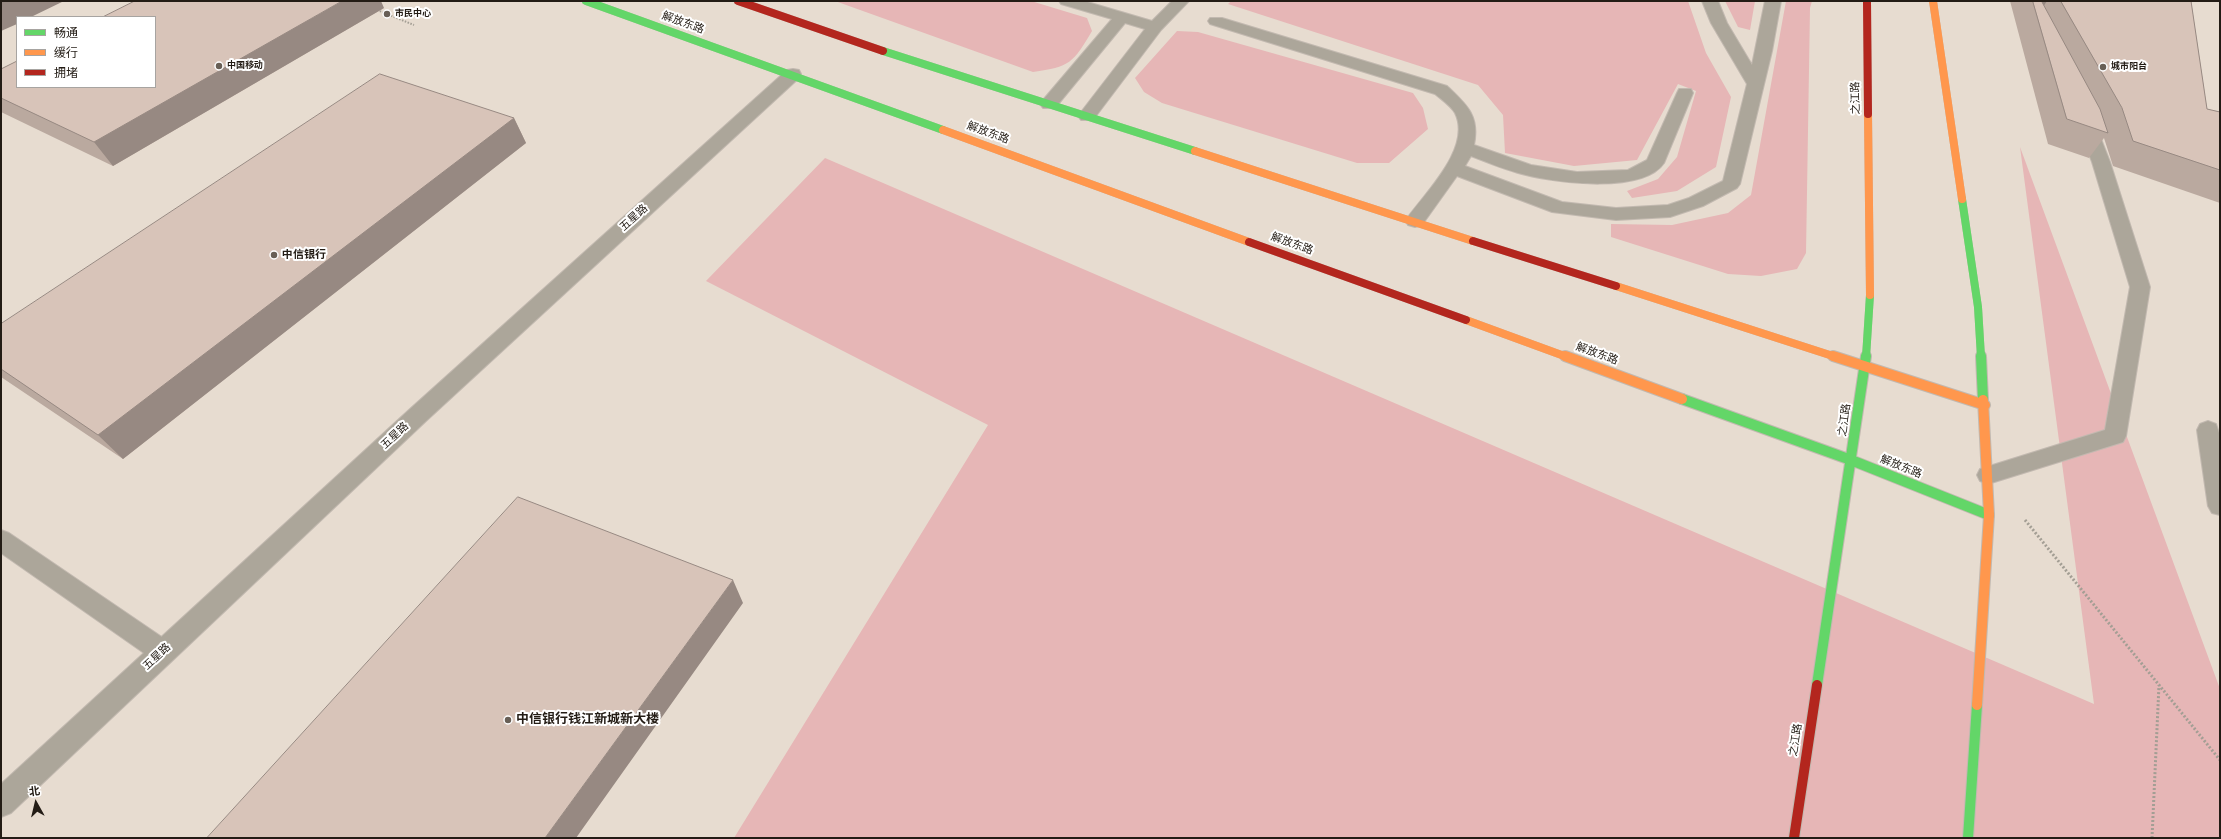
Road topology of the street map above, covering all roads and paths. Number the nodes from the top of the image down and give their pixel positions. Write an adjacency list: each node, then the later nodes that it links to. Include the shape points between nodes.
1 (586, 1): 14 (main road, 解放东路)
2 (738, 1): 17 (main road)
3 (1066, 1): 10 (street)
4 (1181, 1): 13 (street)
5 (1710, 1): 15 (street, via 1719,23)
6 (1773, 1): 15 (street)
7 (1867, 1): 23 (main road, 之江路, via 1870,289)
8 (1933, 1): 24 (main road, via 1978,307)
9 (370, 7): 12 (path)
10 (1122, 17): 13 (street); 17 (street)
11 (1216, 21): 20 (street, via 1441,90 1463,111 1468,133)
12 (414, 25)
13 (1156, 27): 19 (street)
14 (792, 74): 26 (main road, 解放东路); 32 (street, 五星路)
15 (1756, 85): 21 (street, via 1731,184 1696,202 1670,211 1616,214 1559,208)
16 (1685, 93): 20 (street, via 1655,164 1632,176 1577,178 1528,170)
17 (1049, 104): 19 (main road)
18 (2078, 107): 27 (street, via 2092,134 2140,287 2115,436)
19 (1087, 116): 22 (main road)
20 (1465, 148): 21 (street)
21 (1454, 168): 22 (street)
22 (1415, 222): 23 (main road)
23 (1865, 366): 24 (main road); 26 (main road, 之江路)
24 (1985, 404): 27 (main road)
25 (2208, 430): 28 (street)
26 (1851, 460): 29 (main road, 解放东路); 36 (main road, 之江路)
27 (1988, 475): 29 (main road)
28 (2220, 506)
29 (1989, 515): 37 (main road)
30 (2023, 518): 33 (path)
31 (1, 540): 32 (street)
32 (163, 652): 35 (street, 五星路)
33 (2159, 685): 34 (path); 38 (path)
34 (2220, 760)
35 (1, 803)
36 (1794, 838)
37 (1968, 838)
38 (2152, 838)

